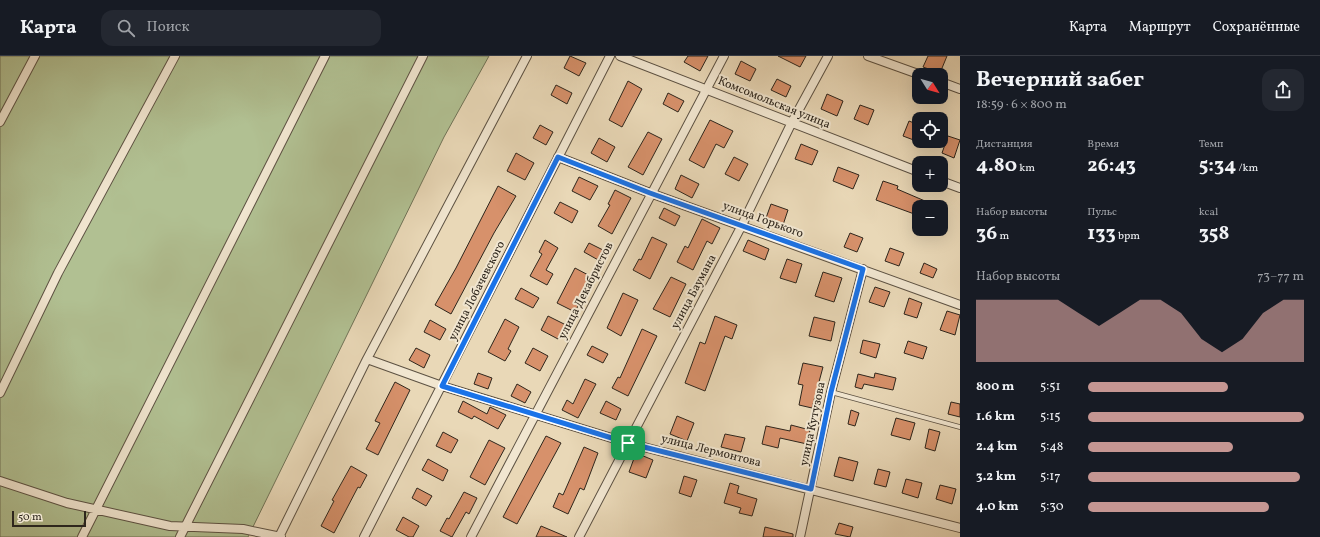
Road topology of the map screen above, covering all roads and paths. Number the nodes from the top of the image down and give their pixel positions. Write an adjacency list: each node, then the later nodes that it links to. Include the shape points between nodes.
1 (35, 56): 15 (street)
2 (175, 56): 28 (street, via 58,274)
3 (325, 56): 34 (street)
4 (423, 56): 35 (street)
5 (526, 56): 25 (street)
6 (610, 56): 17 (street, улица Лобачевского)
7 (620, 56): 14 (street, Комсомольская улица)
8 (724, 56): 14 (street, улица Декабристов)
9 (828, 56): 16 (street, улица Баумана)
10 (868, 56): 11 (street)
11 (912, 72)
12 (948, 85): 13 (street)
13 (960, 89)
14 (707, 90): 16 (street, Комсомольская улица); 21 (street, улица Декабристов)
15 (0, 122)
16 (791, 124): 18 (street, Комсомольская улица); 22 (street, улица Баумана)
17 (558, 157): 21 (street, улица Горького); 26 (street, улица Лобачевского)
18 (912, 169)
19 (948, 184): 20 (street)
20 (960, 188)
21 (650, 193): 22 (street, улица Горького); 29 (street, улица Декабристов)
22 (742, 225): 23 (street, улица Горького); 31 (street, улица Баумана)
23 (863, 269): 24 (street, улица Горького); 27 (street, улица Кутузова)
24 (960, 305)
25 (367, 359): 26 (street, улица Лермонтова); 39 (street)
26 (442, 386): 29 (street, улица Лермонтова); 40 (street, улица Лобачевского)
27 (831, 392): 30 (lane); 33 (street, улица Кутузова)
28 (0, 394)
29 (536, 414): 31 (street, улица Лермонтова); 41 (street, улица Декабристов)
30 (960, 427)
31 (628, 443): 33 (street, улица Лермонтова); 42 (street, улица Баумана)
32 (0, 481): 34 (street, via 67,503)
33 (811, 489): 36 (street, улица Лермонтова); 43 (street, улица Кутузова)
34 (96, 509): 35 (street, via 170,526); 37 (street)
35 (186, 526): 38 (street); 39 (street, via 243,529)
36 (960, 528)
37 (82, 537)
38 (180, 537)
39 (280, 537)
40 (364, 537)
41 (471, 537)
42 (579, 537)
43 (800, 537)

